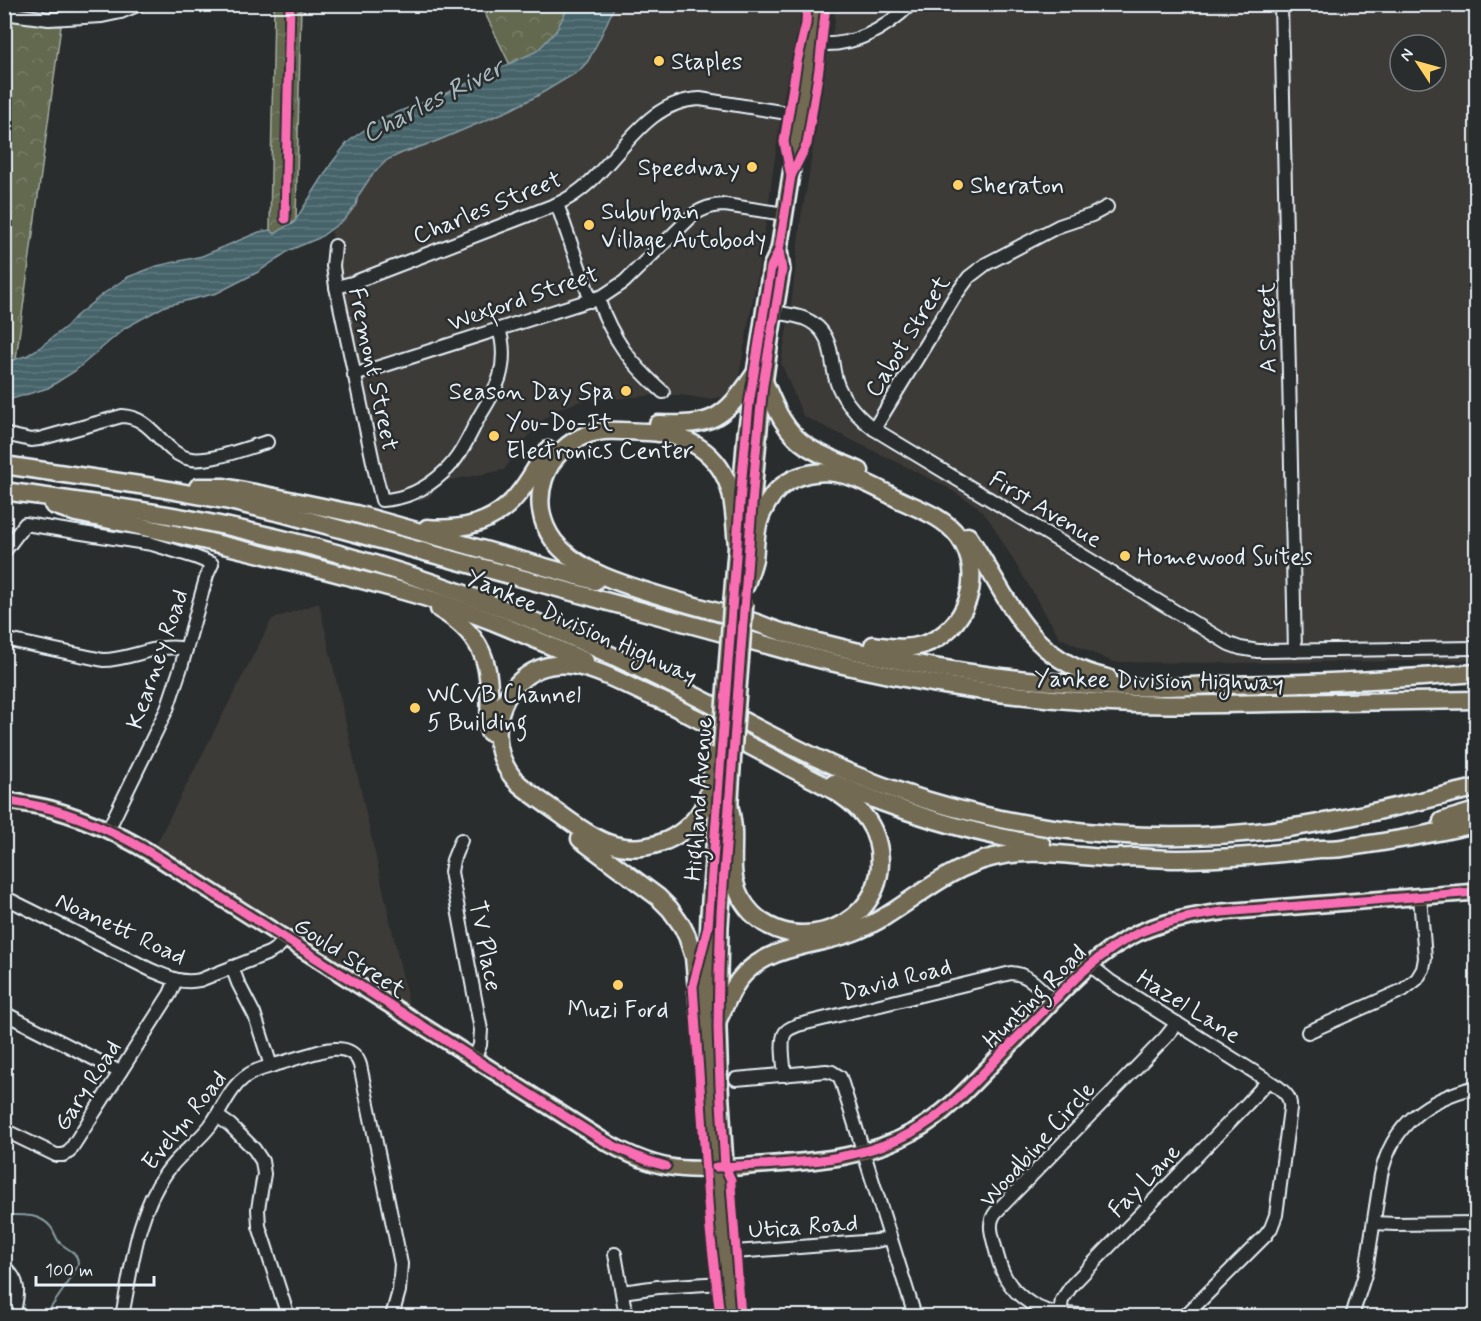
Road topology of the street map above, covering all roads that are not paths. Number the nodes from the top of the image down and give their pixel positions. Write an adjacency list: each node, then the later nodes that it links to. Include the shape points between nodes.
1 (140, 4): 5 (street, via 102,16 49,19)
2 (816, 4): 6 (main road, Highland Avenue)
3 (911, 4): 6 (street, via 891,22 865,36 835,44)
4 (1281, 4): 36 (street, A Street)
5 (4, 13)
6 (812, 43): 7 (main road, Highland Avenue)
7 (800, 115): 8 (street, Charles Street, via 700,99 675,104 646,122 594,180); 10 (main road, Highland Avenue)
8 (557, 204): 12 (street, Charles Street); 13 (street)
9 (1107, 207): 19 (street, Cabot Street, via 1059,226 986,264 969,278)
10 (785, 214): 13 (street, Wexford Street, via 724,205 705,208 619,286); 14 (main road, Highland Avenue, via 779,250 771,267)
11 (335, 246): 12 (street, Fremont Street)
12 (336, 287): 16 (street, Fremont Street)
13 (594, 300): 15 (street, Wexford Street); 18 (street, via 624,351)
14 (769, 312): 17 (main road, Highland Avenue); 19 (street, First Avenue, via 802,317 818,326 829,345 844,397)
15 (499, 330): 16 (street, Wexford Street); 16 (street, Fremont Street, via 500,376 490,399 447,470 403,498 382,500)
16 (354, 375)
17 (759, 378): 25 (highway, via 729,408 705,421 680,425 598,423 574,430 547,451 512,502 480,523 444,529); 26 (main road, Highland Avenue, via 744,455); 29 (main road, Highland Avenue); 38 (highway, via 781,420 804,445 939,509 957,522 1023,625 1053,655 1103,677)
18 (663, 392)
19 (874, 429): 36 (street, First Avenue, via 1224,641 1252,650)
20 (4, 434): 21 (street, via 39,439 122,416 147,425 175,453 188,459 210,458)
21 (267, 442)
22 (4, 465): 23 (highway, Yankee Division Highway)
23 (153, 487): 25 (highway, via 225,487); 42 (highway, Yankee Division Highway, via 285,514 797,654 930,683 1036,698 1121,703)
24 (9, 491): 28 (highway, via 76,513 260,553); 45 (highway, Yankee Division Highway, via 224,526 415,577 576,639 860,776 914,796 991,816 1098,833 1213,835 1321,822)
25 (381, 520): 30 (highway)
26 (737, 545): 30 (highway, via 726,481 710,457 693,443 668,434 614,431 576,440 557,455 544,479 540,501 546,528 576,562); 31 (main road, Highland Avenue)
27 (4, 552): 35 (street, Kearney Road, via 25,524 148,543 212,564)
28 (377, 585): 40 (highway, via 439,602 512,630); 66 (highway, via 441,610 478,644 489,676 490,748 507,784 649,889 673,913 694,957)
29 (746, 585): 31 (main road, Highland Avenue); 32 (highway, via 757,528 769,501 789,481 819,472 852,477 936,517 953,530 967,553 971,583 965,608 946,632 922,645 906,648 865,644)
30 (648, 593): 32 (highway)
31 (739, 601): 43 (main road, Highland Avenue, bridge); 43 (main road, Highland Avenue, bridge)
32 (758, 624): 38 (highway, via 844,649 965,672 1092,685)
33 (4, 639): 35 (street, via 103,660 166,647)
34 (1476, 648): 36 (street, First Avenue)
35 (186, 649): 50 (street, Kearney Road, via 164,717)
36 (1295, 651)
37 (1476, 673): 38 (highway, via 1343,683)
38 (1184, 686)
39 (1476, 689): 42 (highway)
40 (655, 697): 43 (highway, via 582,666 563,664 531,673 510,693 499,718 498,745 502,758 519,784 588,834 615,846 641,848 672,838 693,821 708,796); 44 (highway)
41 (1476, 700): 42 (highway, Yankee Division Highway)
42 (1400, 701)
43 (724, 746): 47 (main road, Highland Avenue); 66 (main road, Highland Avenue, via 709,920)
44 (758, 749): 47 (highway, via 837,793 868,822 876,839 880,864 876,884 864,906 846,922 816,933 786,932 760,920 743,902 734,882); 53 (highway, via 867,797 947,824 1025,842)
45 (1476, 788)
46 (4, 800): 50 (main road, Gould Street, via 50,809)
47 (729, 804): 63 (main road, Highland Avenue)
48 (1476, 811): 52 (highway)
49 (1476, 824): 52 (highway, via 1379,843)
50 (108, 830): 57 (main road, Gould Street)
51 (461, 840): 67 (street, TV Place, via 451,872 481,1030)
52 (1321, 849): 53 (highway, via 1229,858)
53 (1135, 858): 63 (highway, via 1025,852 966,866 864,928 761,960 737,983)
54 (1476, 892): 56 (main road, Hunting Road)
55 (4, 897): 60 (street, Noanett Road)
56 (1420, 897): 58 (main road, Hunting Road, via 1191,916 1137,934); 65 (street, via 1425,958 1417,979 1403,990)
57 (286, 939): 59 (street, Noanett Road, via 274,951); 67 (main road, Gould Street)
58 (1090, 965): 61 (main road, Hunting Road); 64 (street, Hazel Lane)
59 (232, 967): 60 (street, Noanett Road, via 200,980); 68 (street, via 255,1016)
60 (176, 980): 69 (street, Gary Road)
61 (1053, 1001): 70 (street, David Road, via 1028,977 1011,973 798,1025 784,1035); 76 (main road, Hunting Road, via 938,1116 909,1134)
62 (4, 1013): 69 (street)
63 (718, 1020): 77 (main road, Highland Avenue)
64 (1177, 1023): 72 (street, Hazel Lane); 86 (street, Woodbine Circle, via 991,1220 1000,1265 1011,1287 1034,1305)
65 (1308, 1032)
66 (705, 1041): 77 (main road, Highland Avenue, via 705,1091)
67 (474, 1059): 77 (main road, Gould Street, via 626,1153 670,1167)
68 (271, 1066): 74 (street, Evelyn Road, via 242,1079); 91 (street, Evelyn Road, via 331,1048 346,1050 358,1059 402,1272)
69 (120, 1072): 75 (street, Gary Road, via 66,1154 52,1154)
70 (785, 1075): 71 (street); 76 (street, via 825,1071 840,1077)
71 (736, 1079)
72 (1268, 1081): 86 (street, Fay Lane, via 1069,1288); 95 (street, via 1286,1093 1291,1106 1273,1224)
73 (1476, 1087): 78 (street, via 1434,1103 1414,1115 1401,1130 1382,1169)
74 (217, 1116): 89 (street, Evelyn Road, via 168,1169 149,1201); 90 (street, via 262,1161 260,1226)
75 (4, 1130)
76 (863, 1153): 77 (main road, Hunting Road); 80 (street)
77 (718, 1167): 81 (main road, Highland Avenue)
78 (1374, 1223): 79 (street); 96 (street, via 1366,1271)
79 (1476, 1223)
80 (890, 1238): 81 (street, Utica Road); 93 (street)
81 (724, 1253): 84 (main road, Highland Avenue); 87 (main road, Highland Avenue, via 732,1272)
82 (615, 1254): 85 (street)
83 (4, 1267): 88 (street, via 17,1287)
84 (722, 1283): 85 (street); 87 (main road, Highland Avenue)
85 (622, 1292): 92 (street)
86 (1060, 1313): 94 (street, Woodbine Circle)
87 (731, 1315)
88 (13, 1317)
89 (122, 1317)
90 (288, 1317)
91 (392, 1317)
92 (626, 1317)
93 (915, 1317)
94 (1102, 1317)
95 (1185, 1317)
96 (1352, 1317)

